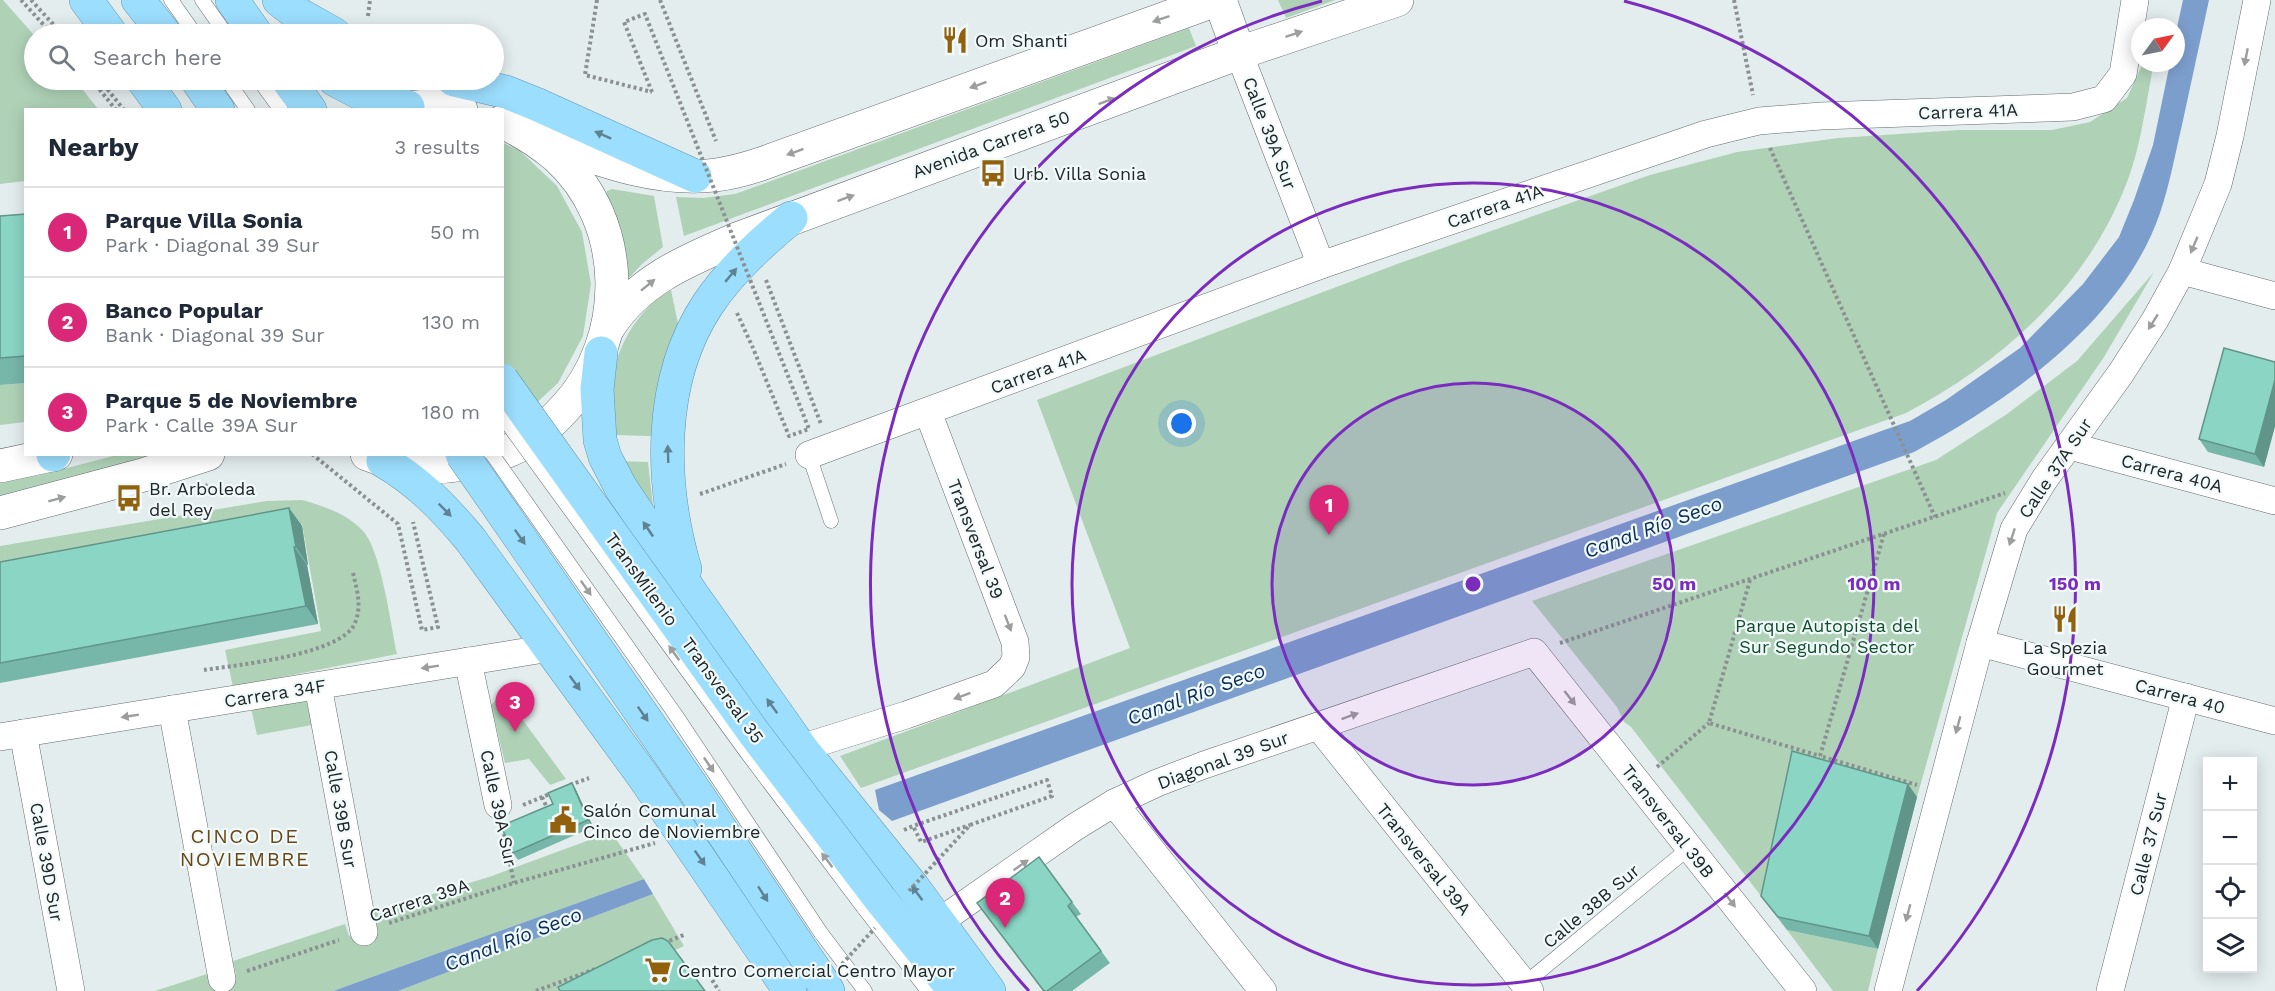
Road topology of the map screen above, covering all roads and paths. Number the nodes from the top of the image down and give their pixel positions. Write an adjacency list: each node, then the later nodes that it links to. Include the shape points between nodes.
1 (21, 0): 20 (path)
2 (31, 0): 21 (path)
3 (71, 0): 22 (lane)
4 (86, 0): 23 (highway)
5 (138, 0): 24 (highway)
6 (171, 0): 25 (lane)
7 (201, 0): 26 (lane)
8 (232, 0): 27 (highway)
9 (266, 0): 28 (highway)
10 (279, 0): 29 (highway)
11 (370, 0): 19 (path)
12 (597, 0): 61 (path, bridge, via 585,75 651,92 624,22 645,14 809,429 789,436)
13 (660, 0): 53 (path)
14 (1218, 0): 30 (main road, Calle 39A Sur); 54 (main road, one-way to 54, via 760,164 730,173)
15 (1397, 0): 30 (main road, Avenida Carrera 50, one-way to 15)
16 (1734, 0): 51 (path)
17 (2135, 0): 51 (street, Carrera 41A, via 2123,74 2104,99 2073,107)
18 (2258, 0): 57 (street, Calle 37A Sur, one-way to 57, via 2218,184)
19 (368, 16)
20 (43, 24)
21 (53, 24)
22 (98, 24)
23 (102, 24)
24 (157, 24)
25 (188, 24)
26 (219, 24)
27 (249, 24)
28 (283, 24)
29 (317, 24)
30 (1239, 53): 55 (main road, Avenida Carrera 50, one-way to 30); 56 (street, Calle 39A Sur)
31 (100, 90): 41 (path)
32 (108, 90): 42 (path)
33 (145, 90): 43 (highway)
34 (149, 90): 44 (highway)
35 (204, 90): 45 (highway)
36 (234, 90): 46 (lane)
37 (266, 90): 47 (lane)
38 (295, 90): 48 (highway)
39 (354, 90): 49 (highway)
40 (497, 90): 54 (highway, one-way to 40)
41 (114, 108)
42 (122, 108)
43 (153, 108)
44 (163, 108)
45 (218, 108)
46 (247, 108)
47 (280, 108)
48 (309, 108)
49 (403, 108): 50 (main road)
50 (454, 108)
51 (1759, 121): 56 (street, Carrera 41A, via 1706,134); 80 (path)
52 (516, 128): 54 (main road, via 604,160 668,175); 60 (main road, via 558,158 582,186 599,219 609,254 613,291)
53 (716, 141)
54 (695, 176)
55 (791, 218): 60 (main road, Avenida Carrera 50, one-way to 55, via 617,314 647,284 679,264); 86 (highway, one-way to 55, via 671,503 669,409 677,373 707,305 745,259)
56 (1322, 265): 63 (street, Carrera 41A)
57 (2182, 271): 59 (street); 65 (street, Calle 37A Sur, one-way to 65, via 2155,320)
58 (763, 273): 67 (path, via 825,434)
59 (2275, 296)
60 (605, 340): 66 (main road, via 580,392 550,425); 86 (highway, one-way to 60, via 621,488 605,457 597,412)
61 (753, 348)
62 (504, 383): 112 (highway, Transversal 35, bridge, via 753,733)
63 (928, 412): 67 (street, Carrera 41A); 99 (street, Transversal 39, one-way to 99, via 1015,642 1016,657 1012,667 994,684)
64 (504, 419): 112 (lane, TransMilenio, one-way to 64, bridge, via 740,744)
65 (2070, 446): 76 (street, Calle 37A Sur); 78 (street, Carrera 40A)
66 (504, 452)
67 (809, 455): 77 (path); 81 (lane)
68 (50, 456): 75 (main road)
69 (202, 456): 79 (main road, one-way to 69)
70 (314, 456): 82 (path, via 398,524 422,630 438,627)
71 (463, 456): 120 (highway, one-way to 120, bridge, via 692,785)
72 (493, 456): 125 (lane, one-way to 125, bridge, via 675,714 821,933)
73 (493, 456): 74 (main road, via 471,464 427,468)
74 (375, 458): 88 (highway, one-way to 88, via 412,479 451,517)
75 (0, 466)
76 (2044, 480): 80 (path); 87 (street, Calle 37A Sur, one-way to 87, via 2014,529)
77 (696, 495)
78 (2275, 501)
79 (0, 513)
80 (1935, 517): 83 (path)
81 (831, 521)
82 (413, 522)
83 (1884, 534): 85 (path); 100 (path)
84 (353, 573): 91 (path, via 360,604 355,625 345,636 297,654)
85 (1750, 580): 89 (path); 96 (path)
86 (692, 594): 99 (highway, one-way to 86)
87 (1980, 643): 93 (street, Carrera 40); 103 (street, Calle 37A Sur, one-way to 103)
88 (550, 648): 90 (street, Carrera 34F); 120 (highway, one-way to 120, via 650,785)
89 (1534, 652): 97 (street, Diagonal 39 Sur, one-way to 89); 102 (street, Transversal 39B, one-way to 102)
90 (468, 661): 92 (street, Carrera 34F, one-way to 92); 106 (street, Calle 39A Sur)
91 (204, 670)
92 (318, 686): 94 (street, Carrera 34F); 114 (street, Calle 39B Sur)
93 (2186, 697): 95 (street, Carrera 40); 132 (street, Calle 37 Sur)
94 (172, 709): 98 (street, Carrera 34F, one-way to 98); 119 (street)
95 (2275, 721)
96 (1709, 723): 100 (path); 102 (path)
97 (1319, 727): 105 (street, Diagonal 39 Sur, via 1194,768); 121 (street, Transversal 39A)
98 (11, 735): 122 (street, Calle 39D Sur)
99 (801, 747): 113 (highway, one-way to 99)
100 (1820, 756): 103 (path)
101 (589, 778): 104 (path)
102 (1637, 783): 110 (street, Transversal 39B)
103 (1941, 791): 131 (street, Calle 37A Sur, one-way to 131)
104 (542, 797): 106 (path); 107 (path)
105 (1114, 803): 113 (street, Diagonal 39 Sur, one-way to 105); 129 (street)
106 (499, 809): 111 (path, Calle 39A Sur)
107 (550, 814)
108 (970, 825): 108 (path, bridge, via 921,842 914,826 1047,780 1052,796); 112 (path, bridge)
109 (658, 842): 111 (path, Carrera 39A)
110 (1689, 848): 121 (lane, Calle 38B Sur); 130 (street, Transversal 39B, one-way to 130)
111 (514, 883): 114 (path, Carrera 39A)
112 (882, 906): 120 (path, bridge); 126 (lane, TransMilenio); 127 (highway, Transversal 35)
113 (939, 922): 128 (highway)
114 (364, 932): 119 (path, Carrera 39A)
115 (686, 934): 116 (path)
116 (657, 945)
117 (602, 966): 123 (path)
118 (709, 975): 124 (path)
119 (222, 979)
120 (818, 980)
121 (1523, 989)
122 (70, 991)
123 (536, 991)
124 (719, 991)
125 (865, 991)
126 (928, 991)
127 (955, 991)
128 (989, 991)
129 (1263, 991)
130 (1803, 991)
131 (1888, 991)
132 (2110, 991)

